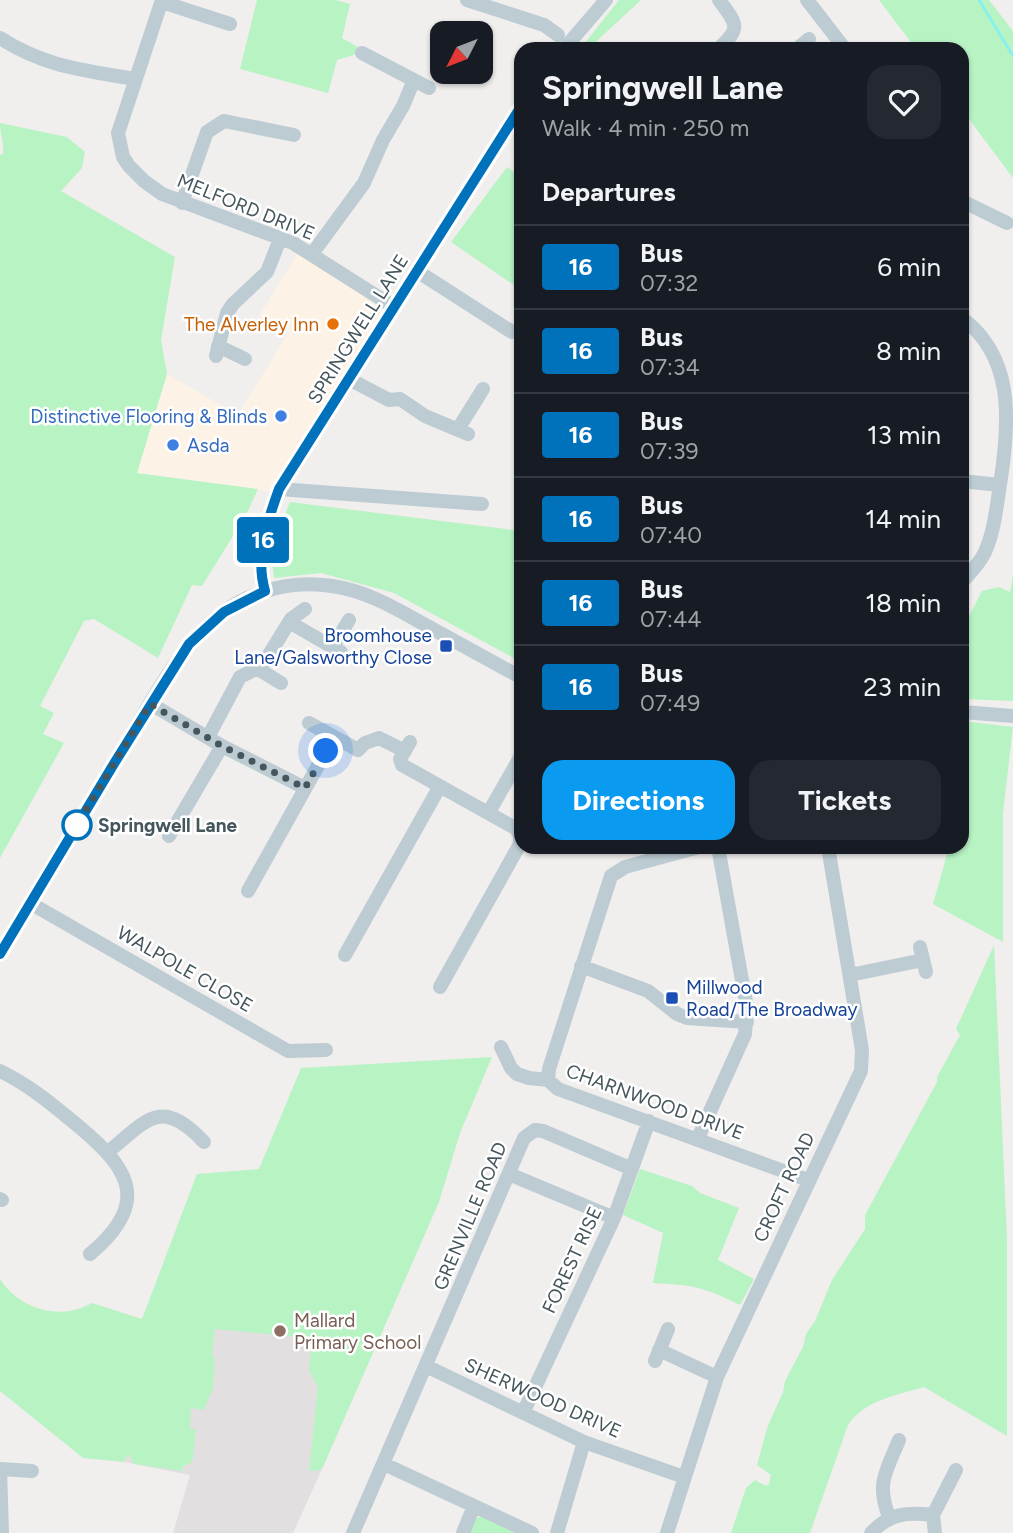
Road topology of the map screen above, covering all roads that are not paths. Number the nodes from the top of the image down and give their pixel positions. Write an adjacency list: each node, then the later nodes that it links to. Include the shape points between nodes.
1 (467, 0): 8 (street, via 544,25)
2 (607, 0): 8 (street)
3 (719, 0): 9 (street, via 735,26)
4 (807, 0): 10 (street)
5 (162, 1): 6 (street); 12 (street, MELFORD DRIVE)
6 (230, 24)
7 (0, 38): 12 (street, via 59,66)
8 (561, 42)
9 (726, 42)
10 (840, 42)
11 (362, 53): 13 (street)
12 (135, 79): 17 (street, MELFORD DRIVE, via 118,133 123,157 144,181)
13 (414, 80): 14 (street); 21 (street, via 364,183)
14 (429, 89)
15 (514, 118): 22 (street, SPRINGWELL LANE)
16 (294, 135): 17 (street, via 224,121 207,132)
17 (182, 203): 20 (street, MELFORD DRIVE)
18 (969, 204): 19 (street)
19 (1007, 223)
20 (281, 239): 21 (street, MELFORD DRIVE); 26 (street, via 267,272 227,313 217,351)
21 (312, 254): 23 (street, MELFORD DRIVE)
22 (417, 271): 23 (street, SPRINGWELL LANE); 25 (street)
23 (394, 307): 27 (street, SPRINGWELL LANE)
24 (969, 323): 30 (street, via 988,339 1007,380 1011,411)
25 (512, 332)
26 (245, 359)
27 (349, 379): 28 (street, via 463,432); 31 (street, SPRINGWELL LANE)
28 (483, 389)
29 (969, 482): 30 (street)
30 (1000, 485): 33 (street, via 985,552)
31 (279, 489): 32 (street); 34 (street, SPRINGWELL LANE, via 263,539)
32 (482, 504)
33 (969, 573)
34 (265, 591): 39 (street, via 317,584 370,596); 41 (street, via 224,612 198,634)
35 (305, 609): 37 (street)
36 (349, 620): 37 (street, via 337,650)
37 (289, 622): 38 (street)
38 (258, 669): 40 (street); 45 (street, via 240,677)
39 (514, 674)
40 (281, 683)
41 (150, 704): 45 (street); 59 (street)
42 (969, 712): 43 (street)
43 (1013, 716)
44 (309, 723): 46 (street)
45 (208, 737): 47 (street)
46 (334, 737): 49 (street, via 358,750 379,738 408,747 400,759 402,765); 50 (street)
47 (222, 746): 50 (street); 53 (street)
48 (514, 768): 51 (street)
49 (440, 786): 51 (street); 61 (street)
50 (305, 788): 58 (street)
51 (489, 812): 52 (street)
52 (514, 827)
53 (169, 836)
54 (514, 854): 65 (street)
55 (673, 854): 63 (street, via 625,867 611,876)
56 (719, 854): 66 (street)
57 (829, 854): 64 (street, CROFT ROAD)
58 (248, 891)
59 (30, 903): 60 (street); 68 (street, WALPOLE CLOSE, via 288,1051)
60 (0, 954)
61 (345, 955)
62 (923, 960): 64 (street)
63 (581, 966): 66 (street, via 648,991 687,1018); 70 (street)
64 (850, 975): 77 (street, CROFT ROAD, via 863,1060)
65 (440, 987)
66 (747, 1022): 72 (street)
67 (501, 1047): 70 (street, CHARNWOOD DRIVE, via 517,1074)
68 (326, 1050)
69 (0, 1071): 74 (street, via 30,1087)
70 (548, 1080): 71 (street, CHARNWOOD DRIVE, via 558,1089)
71 (649, 1121): 72 (street, CHARNWOOD DRIVE); 75 (street, FOREST RISE)
72 (698, 1138): 77 (street, CHARNWOOD DRIVE)
73 (204, 1142): 74 (street, via 187,1124 162,1116 146,1121)
74 (108, 1152): 79 (street, via 120,1168 126,1206 111,1235)
75 (632, 1169): 76 (street, GRENVILLE ROAD, via 535,1130 524,1138); 78 (street, FOREST RISE)
76 (509, 1174): 78 (street); 81 (street, GRENVILLE ROAD)
77 (808, 1180): 82 (street, CROFT ROAD)
78 (614, 1218): 83 (street, FOREST RISE)
79 (90, 1254)
80 (668, 1329): 82 (street, via 657,1356)
81 (426, 1366): 83 (street, SHERWOOD DRIVE); 86 (street, GRENVILLE ROAD)
82 (717, 1377): 90 (street, CROFT ROAD)
83 (523, 1412): 85 (street, SHERWOOD DRIVE)
84 (899, 1440): 93 (street, via 882,1480)
85 (584, 1442): 90 (street, SHERWOOD DRIVE); 98 (street)
86 (384, 1464): 91 (street); 95 (street, GRENVILLE ROAD)
87 (0, 1469): 89 (street); 94 (street)
88 (956, 1470): 92 (street)
89 (32, 1471)
90 (684, 1477): 99 (street, CROFT ROAD)
91 (474, 1506): 96 (street); 97 (street)
92 (933, 1515): 93 (street); 101 (street)
93 (889, 1517): 100 (street)
94 (2, 1533)
95 (353, 1533)
96 (463, 1533)
97 (532, 1533)
98 (557, 1533)
99 (667, 1533)
100 (871, 1533)
101 (935, 1533)

